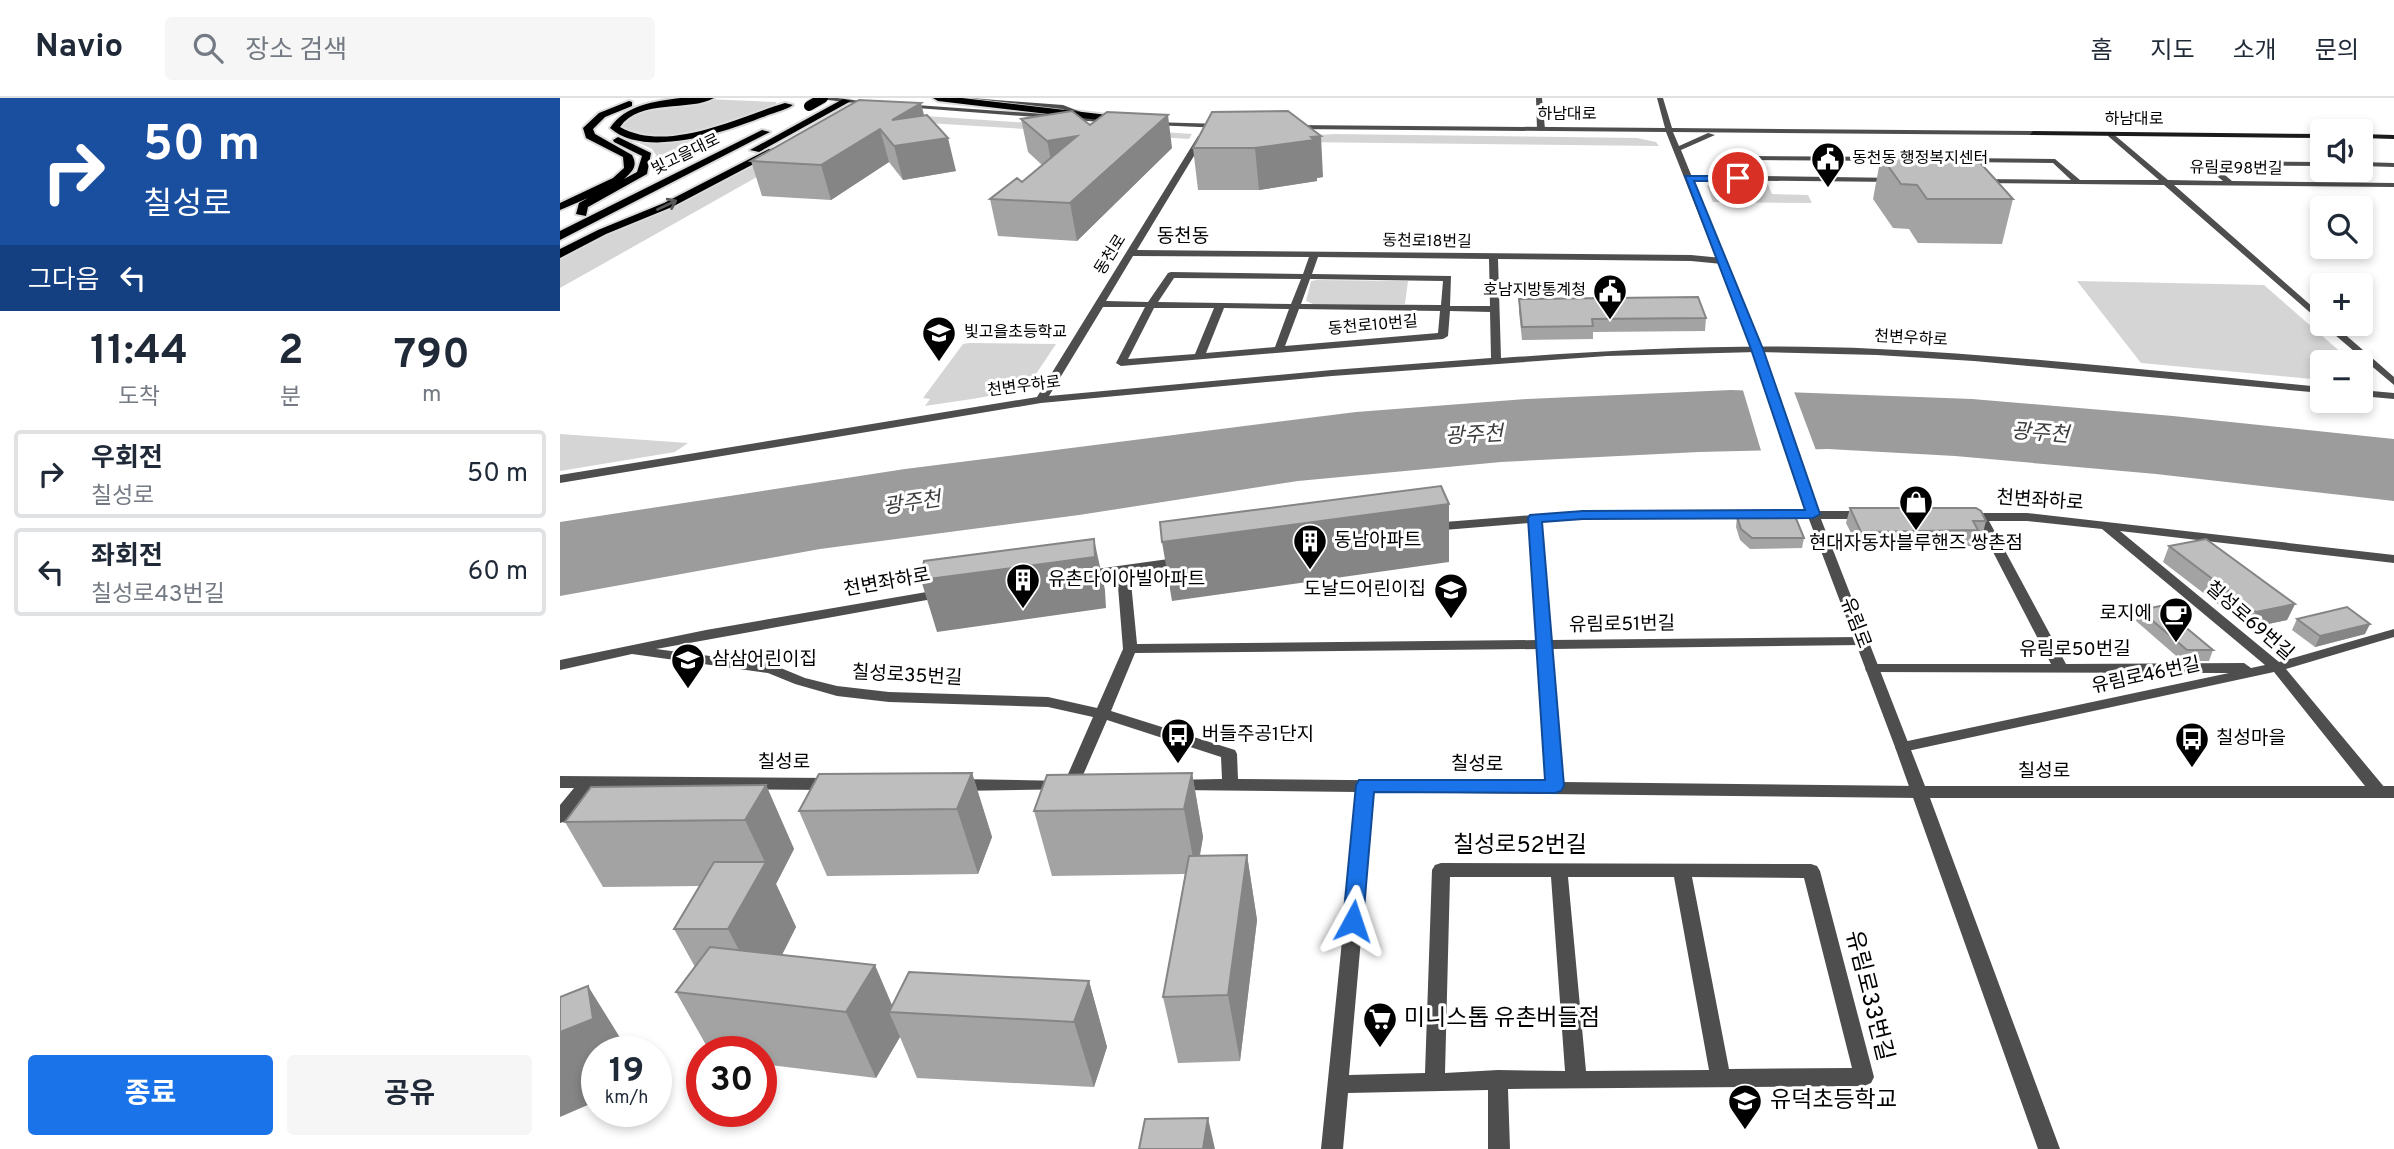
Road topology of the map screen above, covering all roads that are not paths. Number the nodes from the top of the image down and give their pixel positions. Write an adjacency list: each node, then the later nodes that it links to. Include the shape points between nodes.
1 (643, 98): 48 (highway, via 602,115 588,128 590,136 626,155 629,169 617,180)
2 (655, 98): 49 (highway, via 611,118 604,129 648,155 642,174 583,205)
3 (664, 98): 16 (highway)
4 (709, 98): 16 (highway)
5 (823, 98): 12 (highway, 빛고을대로, bridge)
6 (903, 98): 17 (street)
7 (938, 98): 19 (highway)
8 (972, 98): 19 (street, via 1063,107)
9 (1539, 98): 25 (street)
10 (1660, 98): 18 (street, 유림로)
11 (849, 99): 12 (street); 14 (street); 21 (highway)
12 (807, 101): 13 (highway, 빛고을대로); 51 (highway, 빛고을대로, via 743,145)
13 (788, 104): 16 (highway, via 722,129 677,136 633,136 615,128); 49 (highway, 빛고을대로)
14 (887, 108): 15 (highway); 17 (street); 21 (highway, via 841,113); 53 (highway, one-way to 14, via 847,116)
15 (920, 110): 17 (street)
16 (635, 111)
17 (982, 111): 20 (street)
18 (1664, 111): 26 (street, via 1649,123); 27 (street, 유림로); 28 (street, via 1677,120)
19 (1083, 114): 20 (highway)
20 (1140, 122): 22 (street)
21 (804, 124): 51 (highway, via 648,202)
22 (1208, 126): 23 (street); 52 (street, 동천로)
23 (1236, 126)
24 (1286, 127): 25 (street, 하남대로)
25 (1541, 129): 26 (street, 하남대로)
26 (1608, 130): 27 (street, 하남대로); 34 (street)
27 (1669, 130): 28 (street, 하남대로); 34 (street, 유림로)
28 (1732, 131): 29 (street, 하남대로); 34 (street)
29 (2033, 134): 30 (main road, 하남대로)
30 (2111, 134): 31 (main road, 하남대로); 45 (street)
31 (2310, 136)
32 (2373, 136): 33 (main road)
33 (2394, 137)
34 (1677, 149): 40 (street, 유림로)
35 (1905, 159): 41 (street, via 1747,158)
36 (1946, 160): 44 (street, via 2055,161)
37 (2310, 164): 46 (street, via 2206,163)
38 (2373, 164): 39 (street)
39 (2394, 165)
40 (1689, 178): 41 (street); 56 (street, 유림로)
41 (1756, 179): 42 (street)
42 (1908, 180)
43 (1973, 181): 44 (street, 유림로98번길)
44 (2078, 182): 45 (street, 유림로98번길)
45 (2166, 183): 46 (street, 유림로98번길); 64 (street)
46 (2230, 183): 47 (street, 유림로98번길)
47 (2394, 185)
48 (560, 207)
49 (582, 214): 50 (highway, 빛고을대로)
50 (560, 225)
51 (560, 237)
52 (1132, 253): 54 (street, 동천로18번길); 58 (street, 동천로)
53 (560, 254)
54 (1314, 255): 55 (street, 동천로18번길); 57 (street)
55 (1493, 257): 56 (street, 동천로18번길); 63 (street)
56 (1722, 261): 67 (street, 유림로)
57 (1306, 277): 59 (street, 동천로10번길, via 1171,275); 61 (street); 62 (street, 동천로10번길, via 1448,278)
58 (1098, 304): 59 (street, 동천로10번길); 74 (street, 동천로)
59 (1151, 304): 60 (street, 동천로10번길); 68 (street, 동천로10번길, via 1121,363)
60 (1220, 306): 61 (street, 동천로10번길); 68 (street)
61 (1293, 306): 62 (street, 동천로10번길); 66 (street)
62 (1446, 309): 63 (street, 동천로10번길); 66 (street, 동천로10번길, via 1443,336)
63 (1494, 309): 69 (street)
64 (2310, 309)
65 (2341, 336): 70 (street)
66 (1279, 350): 68 (street, 동천로10번길)
67 (1759, 354): 69 (street, 천변우하로, via 1657,350); 71 (street, 천변우하로, via 1974,358); 76 (street, 유림로)
68 (1199, 357)
69 (1496, 359): 74 (street, 천변우하로)
70 (2394, 383)
71 (2310, 389)
72 (2373, 394): 73 (street)
73 (2394, 396)
74 (1041, 400): 75 (street, 천변우하로)
75 (560, 479)
76 (1812, 509): 77 (street); 80 (street); 89 (street, 유림로)
77 (1879, 516)
78 (1955, 516): 79 (street, 천변좌하로)
79 (1981, 517): 81 (street, 천변좌하로); 96 (street)
80 (1535, 518): 82 (street); 90 (street)
81 (2105, 526): 83 (street, 천변좌하로); 94 (street, 칠성로69번길)
82 (1422, 528)
83 (2394, 559)
84 (1191, 560): 85 (street)
85 (1123, 570): 86 (street); 91 (street)
86 (1072, 577)
87 (957, 592): 92 (street, 천변좌하로)
88 (2394, 633): 94 (street, 유림로46번길)
89 (1862, 641): 90 (street, 유림로51번길); 95 (street, 유림로)
90 (1544, 645): 91 (street, 유림로51번길); 108 (street)
91 (1130, 649): 97 (street)
92 (628, 650): 93 (street, 천변좌하로); 97 (street, 칠성로35번길, via 771,669 837,691 1048,702)
93 (560, 665)
94 (2277, 667): 96 (street, 유림로50번길); 98 (street, 유림로46번길); 110 (street, 칠성로69번길)
95 (1872, 669): 96 (street, 유림로50번길); 98 (street, 유림로)
96 (2061, 669)
97 (1103, 714): 104 (street); 106 (street, 칠성로35번길, via 1229,754)
98 (1903, 747): 109 (street, 유림로)
99 (560, 782): 100 (street, 칠성로)
100 (587, 782): 101 (street, 칠성로); 111 (street)
101 (851, 784)
102 (1160, 784): 106 (street, 칠성로)
103 (948, 785): 104 (street)
104 (1071, 785): 105 (street)
105 (1096, 785)
106 (1230, 785): 107 (street, 칠성로)
107 (1366, 785): 108 (street, 칠성로); 119 (street)
108 (1555, 786): 109 (street, 칠성로)
109 (1919, 792): 110 (street, 칠성로); 122 (street, 유림로)
110 (2386, 792)
111 (560, 817)
112 (1559, 870): 113 (street, 칠성로52번길); 116 (street); 118 (street, 칠성로52번길, via 1441,870)
113 (1682, 871): 114 (street, 칠성로52번길); 117 (street)
114 (1811, 871): 117 (street, 유림로33번길, via 1864,1077)
115 (1497, 1079): 116 (street, 유림로33번길); 118 (street, 유림로33번길); 121 (street)
116 (1576, 1079): 117 (street, 유림로33번길)
117 (1721, 1079)
118 (1435, 1082): 119 (street, 유림로33번길)
119 (1339, 1084): 120 (street)
120 (1332, 1149)
121 (1499, 1149)
122 (2049, 1149)

